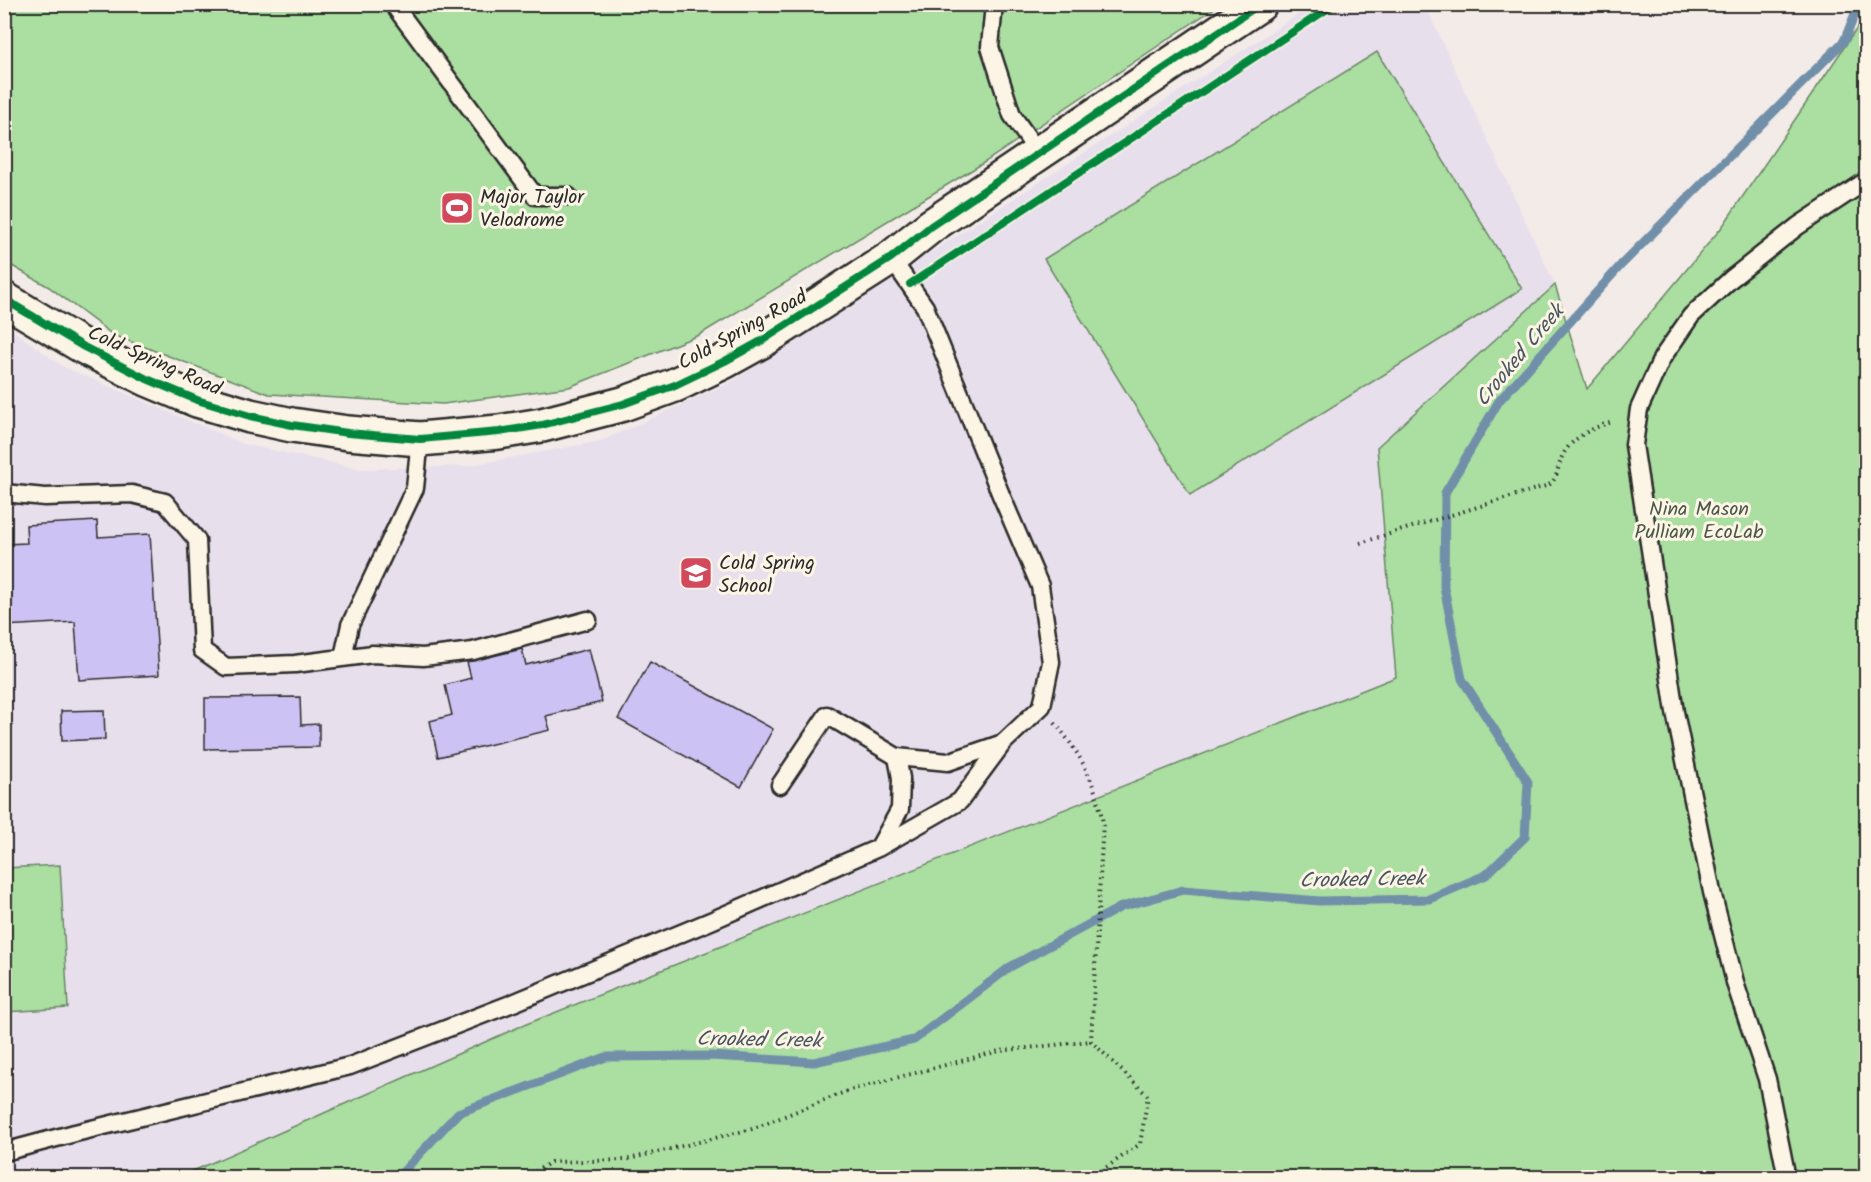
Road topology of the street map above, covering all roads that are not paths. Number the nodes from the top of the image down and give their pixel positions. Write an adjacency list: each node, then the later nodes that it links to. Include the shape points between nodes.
1 (393, 4): 6 (lane, via 535,196)
2 (994, 4): 4 (lane, via 990,47 1012,115)
3 (1260, 4): 4 (street, Cold Spring Road)
4 (1039, 154): 7 (street, Cold Spring Road, via 931,226)
5 (1866, 180): 18 (lane, via 1798,226 1691,316 1662,358 1639,409 1634,445 1675,712 1712,892 1736,986 1767,1079)
6 (568, 196)
7 (891, 258): 9 (street, Cold Spring Road, via 751,348 636,400 542,425); 13 (lane, via 926,307 1040,586 1051,662 1042,706)
8 (4, 298): 9 (street, Cold Spring Road, via 84,347 197,400 292,425)
9 (420, 439): 12 (lane, via 415,488 350,625)
10 (4, 493): 12 (lane, via 45,497 132,494 165,502 197,540 202,650 226,667)
11 (588, 620): 12 (lane, via 473,651 423,657)
12 (343, 657)
13 (1003, 743): 14 (lane, via 948,762); 16 (lane, via 960,801)
14 (897, 757): 15 (lane, via 827,714); 16 (lane, via 900,809)
15 (780, 785)
16 (878, 848): 17 (lane, via 513,1003 350,1066)
17 (4, 1152)
18 (1787, 1178)

